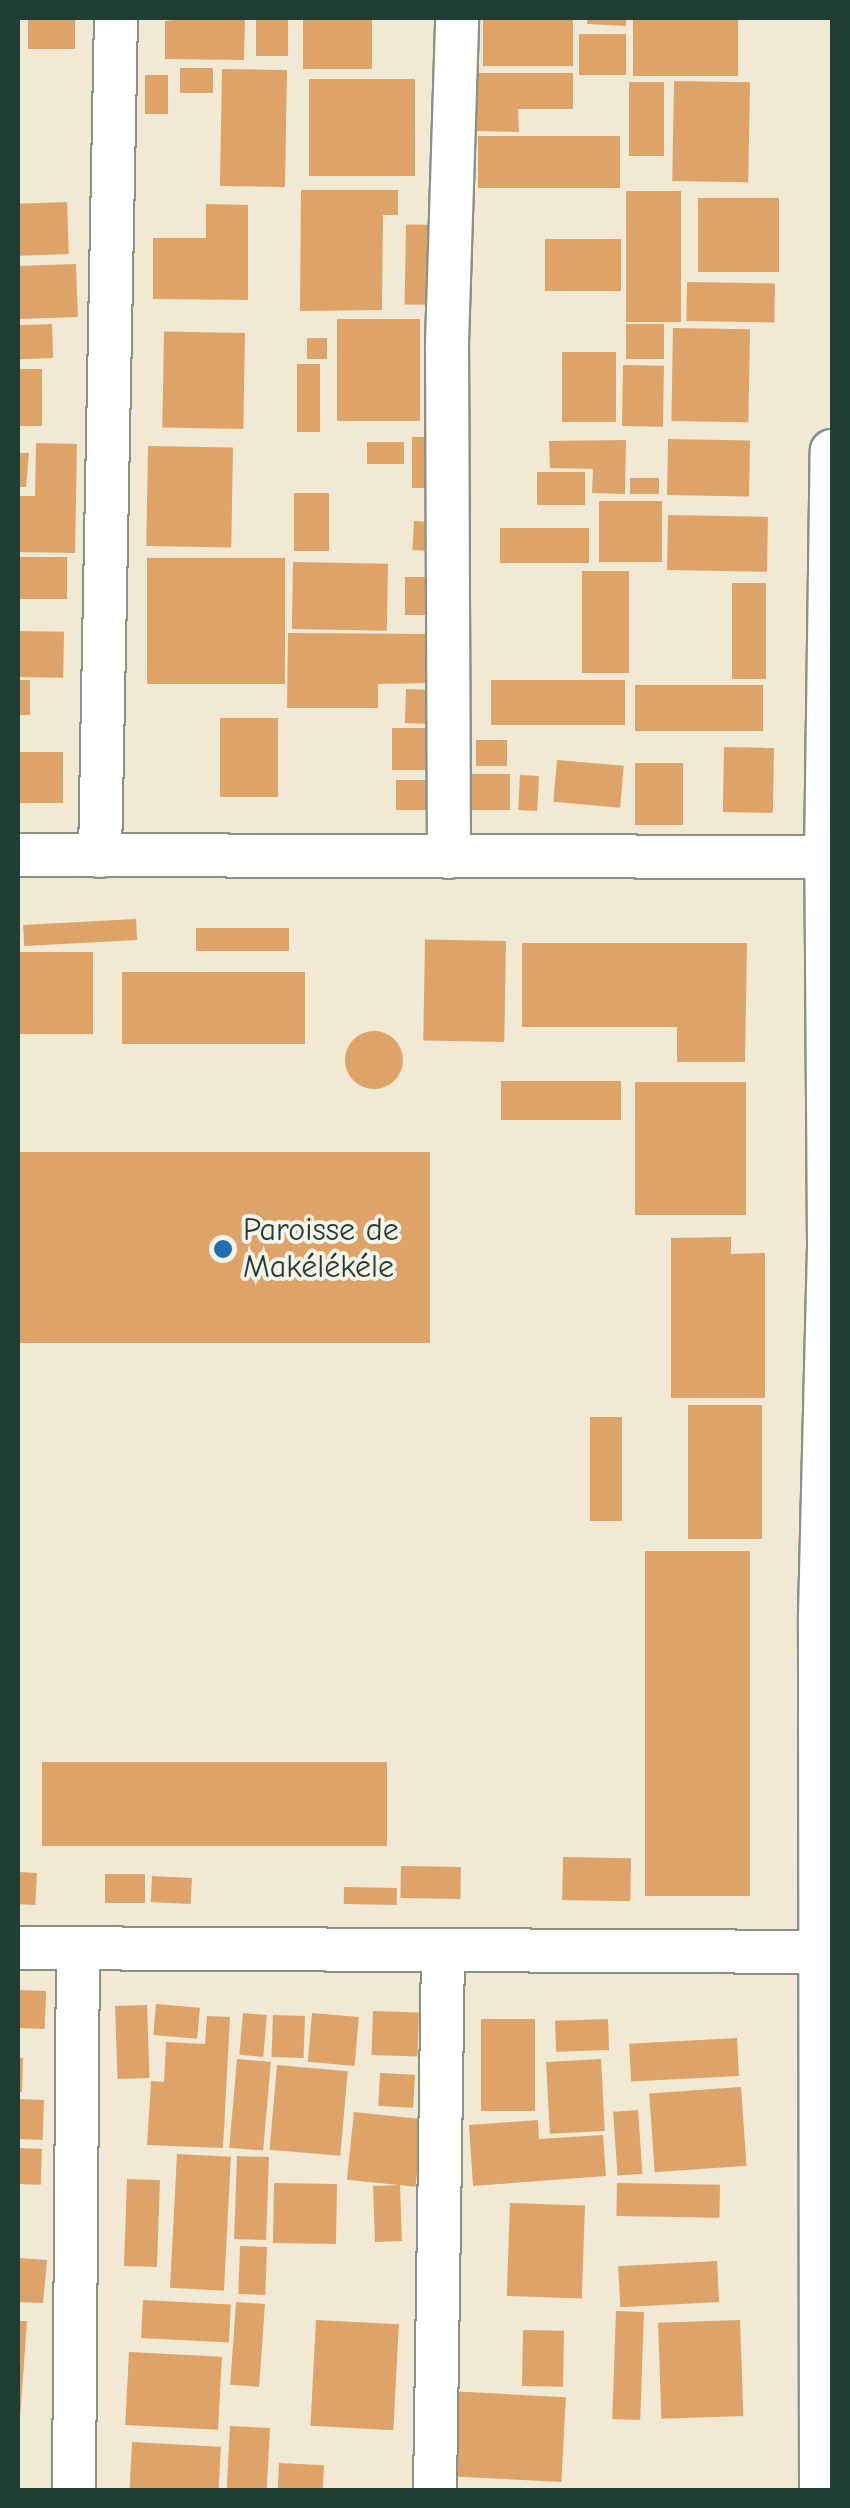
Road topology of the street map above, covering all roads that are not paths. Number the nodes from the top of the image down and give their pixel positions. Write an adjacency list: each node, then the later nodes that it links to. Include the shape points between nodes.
1 (116, 18): 5 (street)
2 (457, 18): 6 (street, via 446,343)
3 (832, 451): 7 (street)
4 (18, 855): 5 (street)
5 (100, 856): 6 (street)
6 (450, 856): 7 (street)
7 (830, 857): 11 (street, via 820,1615)
8 (18, 1948): 9 (street)
9 (78, 1948): 10 (street); 12 (street)
10 (443, 1952): 11 (street); 13 (street)
11 (828, 1952): 14 (street)
12 (74, 2490)
13 (436, 2490)
14 (821, 2490)

